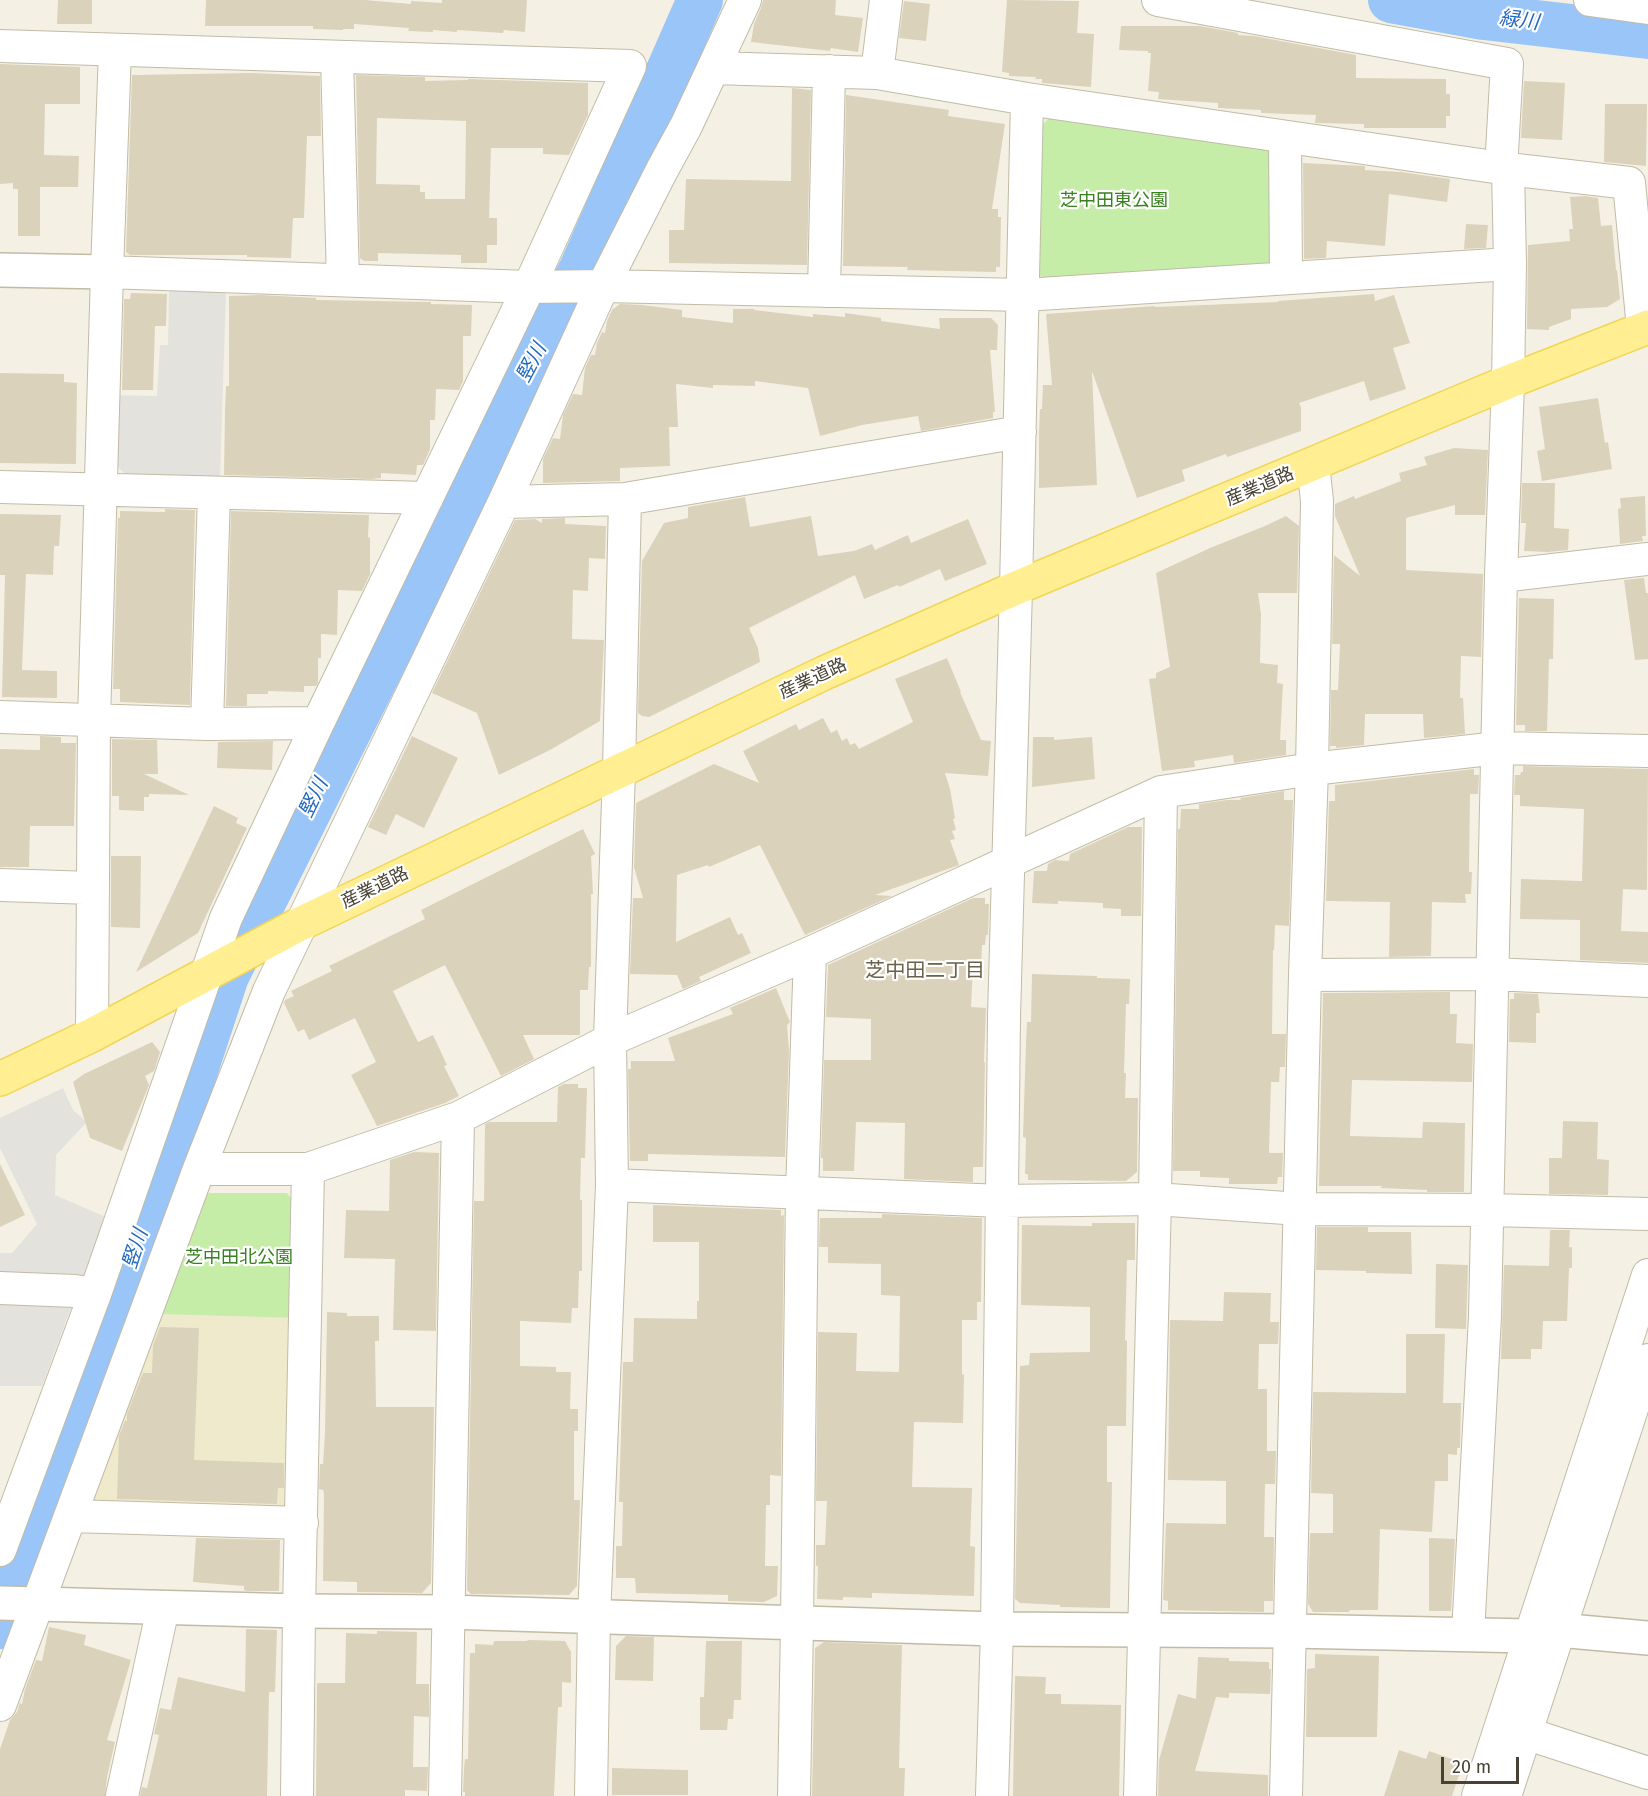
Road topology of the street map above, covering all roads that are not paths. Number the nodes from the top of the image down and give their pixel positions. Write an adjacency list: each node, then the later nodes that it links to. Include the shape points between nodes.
1 (745, 0): 9 (street)
2 (886, 0): 11 (street)
3 (1158, 0): 14 (street, via 1506,64)
4 (1590, 0): 5 (street)
5 (1632, 4)
6 (0, 46): 7 (street)
7 (115, 50): 8 (street); 17 (street)
8 (337, 57): 19 (street); 21 (street, via 630,66)
9 (714, 68): 10 (street); 20 (street)
10 (829, 71): 11 (street); 22 (street)
11 (877, 73): 12 (street)
12 (1027, 99): 13 (street); 23 (street)
13 (1285, 137): 14 (street); 18 (street)
14 (1504, 169): 15 (street); 24 (street, via 1629,183)
15 (1510, 264): 18 (street); 25 (street)
16 (0, 270): 17 (street)
17 (107, 272): 19 (street); 29 (street)
18 (1286, 278): 23 (street)
19 (343, 280): 21 (street)
20 (603, 286): 21 (street); 22 (street); 33 (street)
21 (528, 287): 31 (street)
22 (824, 291): 23 (street)
23 (1024, 295): 26 (street)
24 (1645, 327): 25 (main road, 産業道路)
25 (1508, 382): 27 (main road, 産業道路); 35 (street)
26 (1020, 432): 32 (street); 36 (street)
27 (1313, 464): 36 (main road, 産業道路); 43 (street, via 1317,501)
28 (0, 487): 29 (street)
29 (100, 489): 30 (street); 38 (street)
30 (214, 492): 31 (street); 40 (street)
31 (427, 498): 39 (street)
32 (625, 499): 33 (street); 44 (street)
33 (504, 502): 49 (street)
34 (1648, 559): 35 (street)
35 (1501, 576): 41 (street)
36 (1016, 588): 44 (main road, 産業道路, via 824,673); 46 (street)
37 (0, 717): 38 (street)
38 (94, 720): 40 (street); 48 (street)
39 (318, 723): 40 (street); 51 (street, via 226,918)
40 (207, 724)
41 (1498, 748): 42 (street); 43 (street); 52 (street)
42 (1648, 751)
43 (1312, 769): 45 (street); 53 (street)
44 (619, 771): 49 (main road, 産業道路); 56 (street)
45 (1161, 792): 46 (street); 63 (street)
46 (1007, 863): 50 (street); 64 (street)
47 (0, 885): 48 (street)
48 (92, 888): 55 (street)
49 (300, 924): 51 (main road, 産業道路); 59 (street, via 269,991)
50 (810, 953): 56 (street); 62 (street)
51 (207, 974): 55 (main road, 産業道路); 70 (street)
52 (1492, 974): 53 (street); 54 (street); 66 (street)
53 (1305, 975): 65 (street)
54 (1648, 981)
55 (92, 1035): 57 (main road, 産業道路)
56 (610, 1040): 58 (street); 61 (street)
57 (0, 1079)
58 (458, 1118): 60 (street); 79 (street)
59 (199, 1169): 60 (street); 73 (street)
60 (308, 1169): 74 (street)
61 (612, 1185): 62 (street); 80 (street)
62 (802, 1192): 64 (street); 81 (street)
63 (1155, 1199): 64 (street); 65 (street); 83 (street)
64 (1002, 1201): 82 (street)
65 (1300, 1209): 66 (street); 84 (street)
66 (1488, 1210): 67 (street); 86 (street)
67 (1648, 1214)
68 (1648, 1275): 85 (street)
69 (0, 1288): 70 (street)
70 (95, 1294): 75 (street)
71 (1648, 1360): 72 (street)
72 (1637, 1428): 85 (street)
73 (71, 1516): 74 (street); 76 (street)
74 (302, 1522): 78 (street)
75 (0, 1550)
76 (21, 1604): 77 (street); 88 (street)
77 (163, 1608): 78 (street); 92 (street)
78 (299, 1611): 79 (street); 93 (street)
79 (447, 1612): 80 (street); 94 (street)
80 (594, 1617): 81 (street); 95 (street)
81 (797, 1623): 82 (street); 96 (street)
82 (997, 1629): 83 (street); 97 (street)
83 (1143, 1630): 84 (street); 98 (street)
84 (1290, 1631): 86 (street); 99 (street)
85 (1544, 1633): 86 (street); 87 (street); 89 (street); 100 (street)
86 (1468, 1634)
87 (1648, 1638)
88 (0, 1705)
89 (1525, 1733): 90 (street); 101 (street)
90 (1648, 1773)
91 (1648, 1789): 102 (street)
92 (122, 1796)
93 (297, 1796)
94 (445, 1796)
95 (591, 1796)
96 (794, 1796)
97 (992, 1796)
98 (1140, 1796)
99 (1286, 1796)
100 (1478, 1796)
101 (1504, 1796)
102 (1646, 1796)

